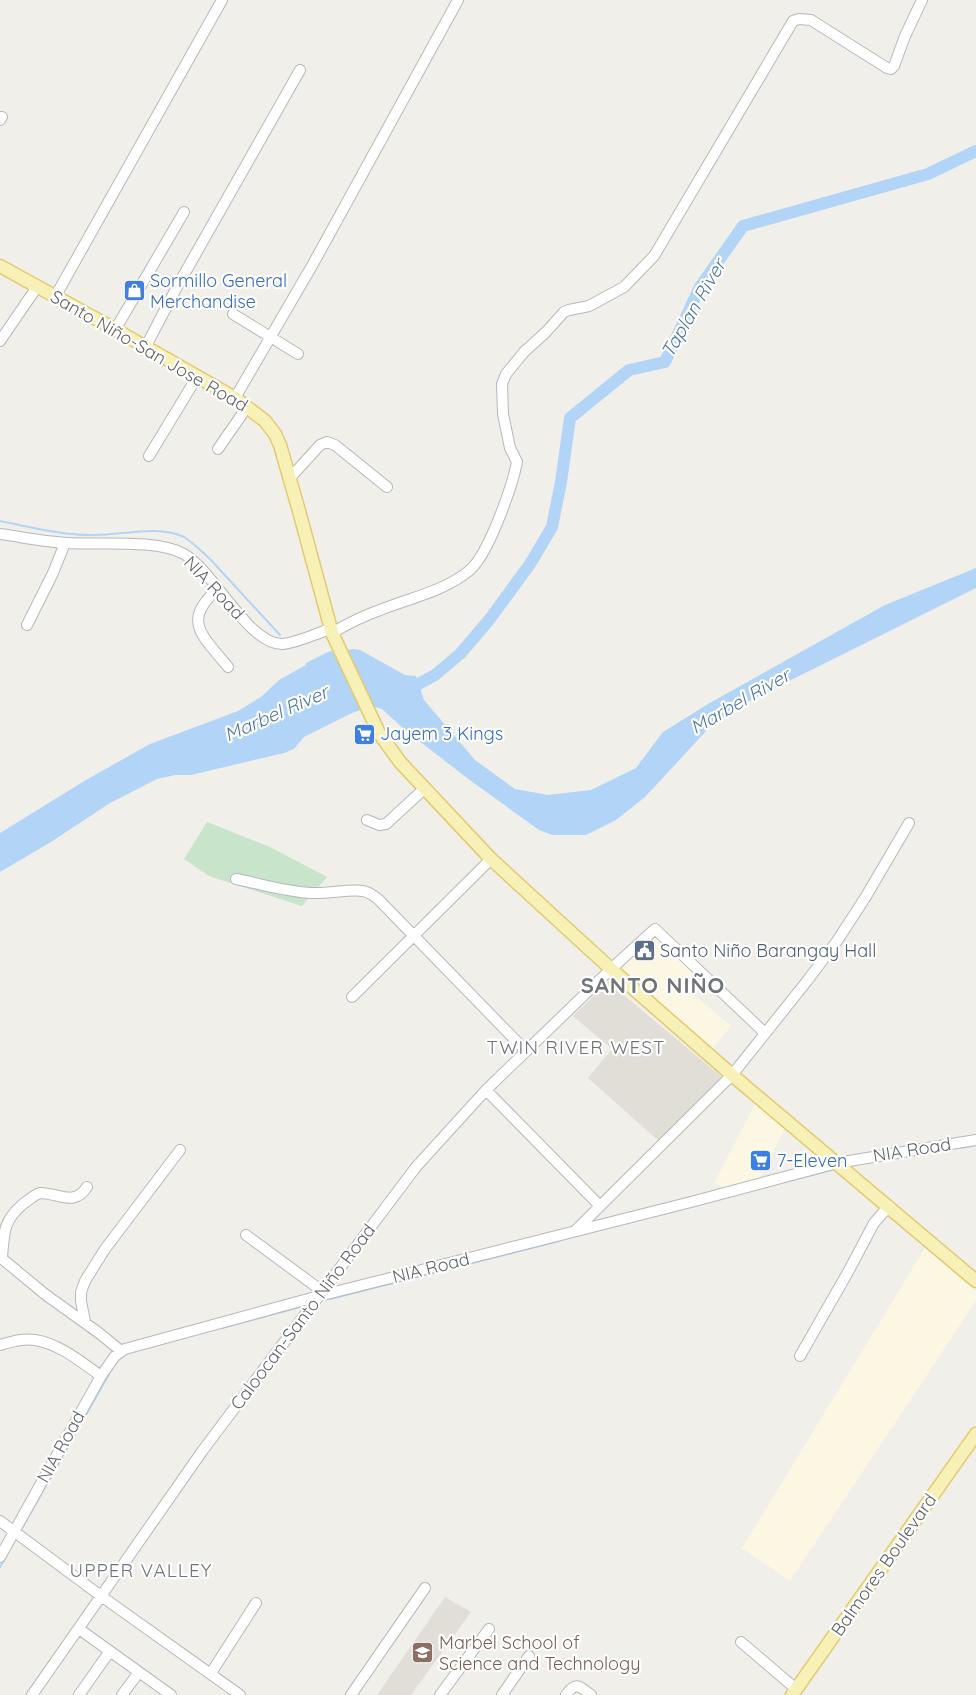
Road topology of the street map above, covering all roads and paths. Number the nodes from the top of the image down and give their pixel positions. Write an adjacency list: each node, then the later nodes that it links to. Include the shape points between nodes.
1 (222, 0): 8 (street)
2 (458, 0): 11 (street)
3 (922, 0): 26 (street, NIA Road, via 891,69 811,20 799,18 793,21 654,256 624,287 588,306 564,312 506,374 501,394 503,414 510,448 517,462 482,554 471,569 425,594)
4 (300, 70): 13 (street, via 170,298)
5 (184, 212): 10 (street)
6 (0, 266): 7 (main road, Santo Niño-San Jose Road)
7 (37, 287): 8 (main road, Santo Niño-San Jose Road); 12 (street)
8 (55, 297): 10 (main road, Santo Niño-San Jose Road)
9 (233, 314): 11 (street)
10 (115, 330): 13 (main road, Santo Niño-San Jose Road)
11 (271, 336): 14 (street); 16 (street)
12 (0, 341)
13 (146, 348): 15 (main road, Santo Niño-San Jose Road)
14 (298, 354)
15 (197, 377): 16 (main road, Santo Niño-San Jose Road); 19 (street)
16 (236, 398): 17 (main road, Santo Niño-San Jose Road)
17 (247, 407): 18 (street); 20 (main road, Santo Niño-San Jose Road, via 275,434)
18 (218, 449)
19 (149, 456)
20 (290, 478): 21 (street, via 327,442); 26 (main road, Santo Niño-San Jose Road)
21 (387, 488)
22 (0, 534): 23 (street, NIA Road)
23 (65, 543): 24 (street, NIA Road, via 140,545 176,550 193,561); 25 (street, via 46,590)
24 (218, 589): 26 (street, NIA Road, via 254,631 270,642 292,642); 27 (street, via 202,603 198,623 202,634)
25 (27, 625)
26 (331, 631): 28 (main road, Santo Niño-San Jose Road, via 371,717 392,752)
27 (228, 667)
28 (424, 789): 29 (street, via 386,824); 31 (main road, Santo Niño-San Jose Road)
29 (367, 820)
30 (909, 823): 36 (street, via 837,941)
31 (491, 859): 33 (street); 34 (main road, Santo Niño-San Jose Road)
32 (236, 879): 33 (street, via 312,893 361,890 379,900)
33 (414, 936): 35 (street); 37 (street)
34 (610, 969): 36 (street, Caloocan-Santo Niño Road, via 655,928); 37 (street, Caloocan-Santo Niño Road); 38 (main road, Santo Niño-San Jose Road)
35 (352, 997)
36 (764, 1033): 38 (street)
37 (526, 1052): 39 (street, Caloocan-Santo Niño Road)
38 (732, 1075): 42 (main road, Santo Niño-San Jose Road); 44 (street)
39 (486, 1090): 44 (street); 50 (street, Caloocan-Santo Niño Road, via 416,1167)
40 (976, 1140): 42 (street, NIA Road)
41 (180, 1150): 51 (street, via 105,1249 85,1281 81,1301)
42 (837, 1163): 45 (main road, Santo Niño-San Jose Road); 46 (street, NIA Road)
43 (87, 1186): 48 (street, via 80,1195 68,1198 40,1193 16,1210 6,1227)
44 (600, 1206): 46 (street)
45 (889, 1206): 49 (main road, Santo Niño-San Jose Road); 54 (street, via 874,1223)
46 (575, 1231): 50 (street, NIA Road)
47 (246, 1235): 50 (street)
48 (1, 1257): 51 (street, via 46,1295)
49 (976, 1281)
50 (321, 1294): 53 (street, NIA Road); 61 (street, Caloocan-Santo Niño Road, via 203,1450)
51 (85, 1322): 53 (street)
52 (0, 1345): 55 (street, via 27,1340 43,1342)
53 (121, 1351): 55 (street, NIA Road)
54 (800, 1356)
55 (101, 1376): 58 (street, NIA Road)
56 (976, 1434): 70 (main road, Balmores Boulevard)
57 (0, 1521): 58 (street)
58 (14, 1531): 59 (street, NIA Road); 61 (street)
59 (0, 1557)
60 (425, 1588): 76 (street)
61 (101, 1596): 63 (street, Caloocan-Santo Niño Road); 69 (street)
62 (256, 1603): 69 (street)
63 (78, 1629): 66 (street); 73 (street, Caloocan-Santo Niño Road)
64 (488, 1629): 77 (street)
65 (741, 1642): 70 (street)
66 (110, 1651): 68 (street); 74 (street)
67 (529, 1656): 78 (street)
68 (138, 1672): 71 (street); 75 (street)
69 (211, 1673): 72 (street)
70 (794, 1692)
71 (165, 1693)
72 (236, 1694)
73 (32, 1695)
74 (79, 1695)
75 (122, 1695)
76 (351, 1695)
77 (440, 1695)
78 (502, 1695)
79 (566, 1695): 80 (street, via 576,1686)
80 (591, 1695)

